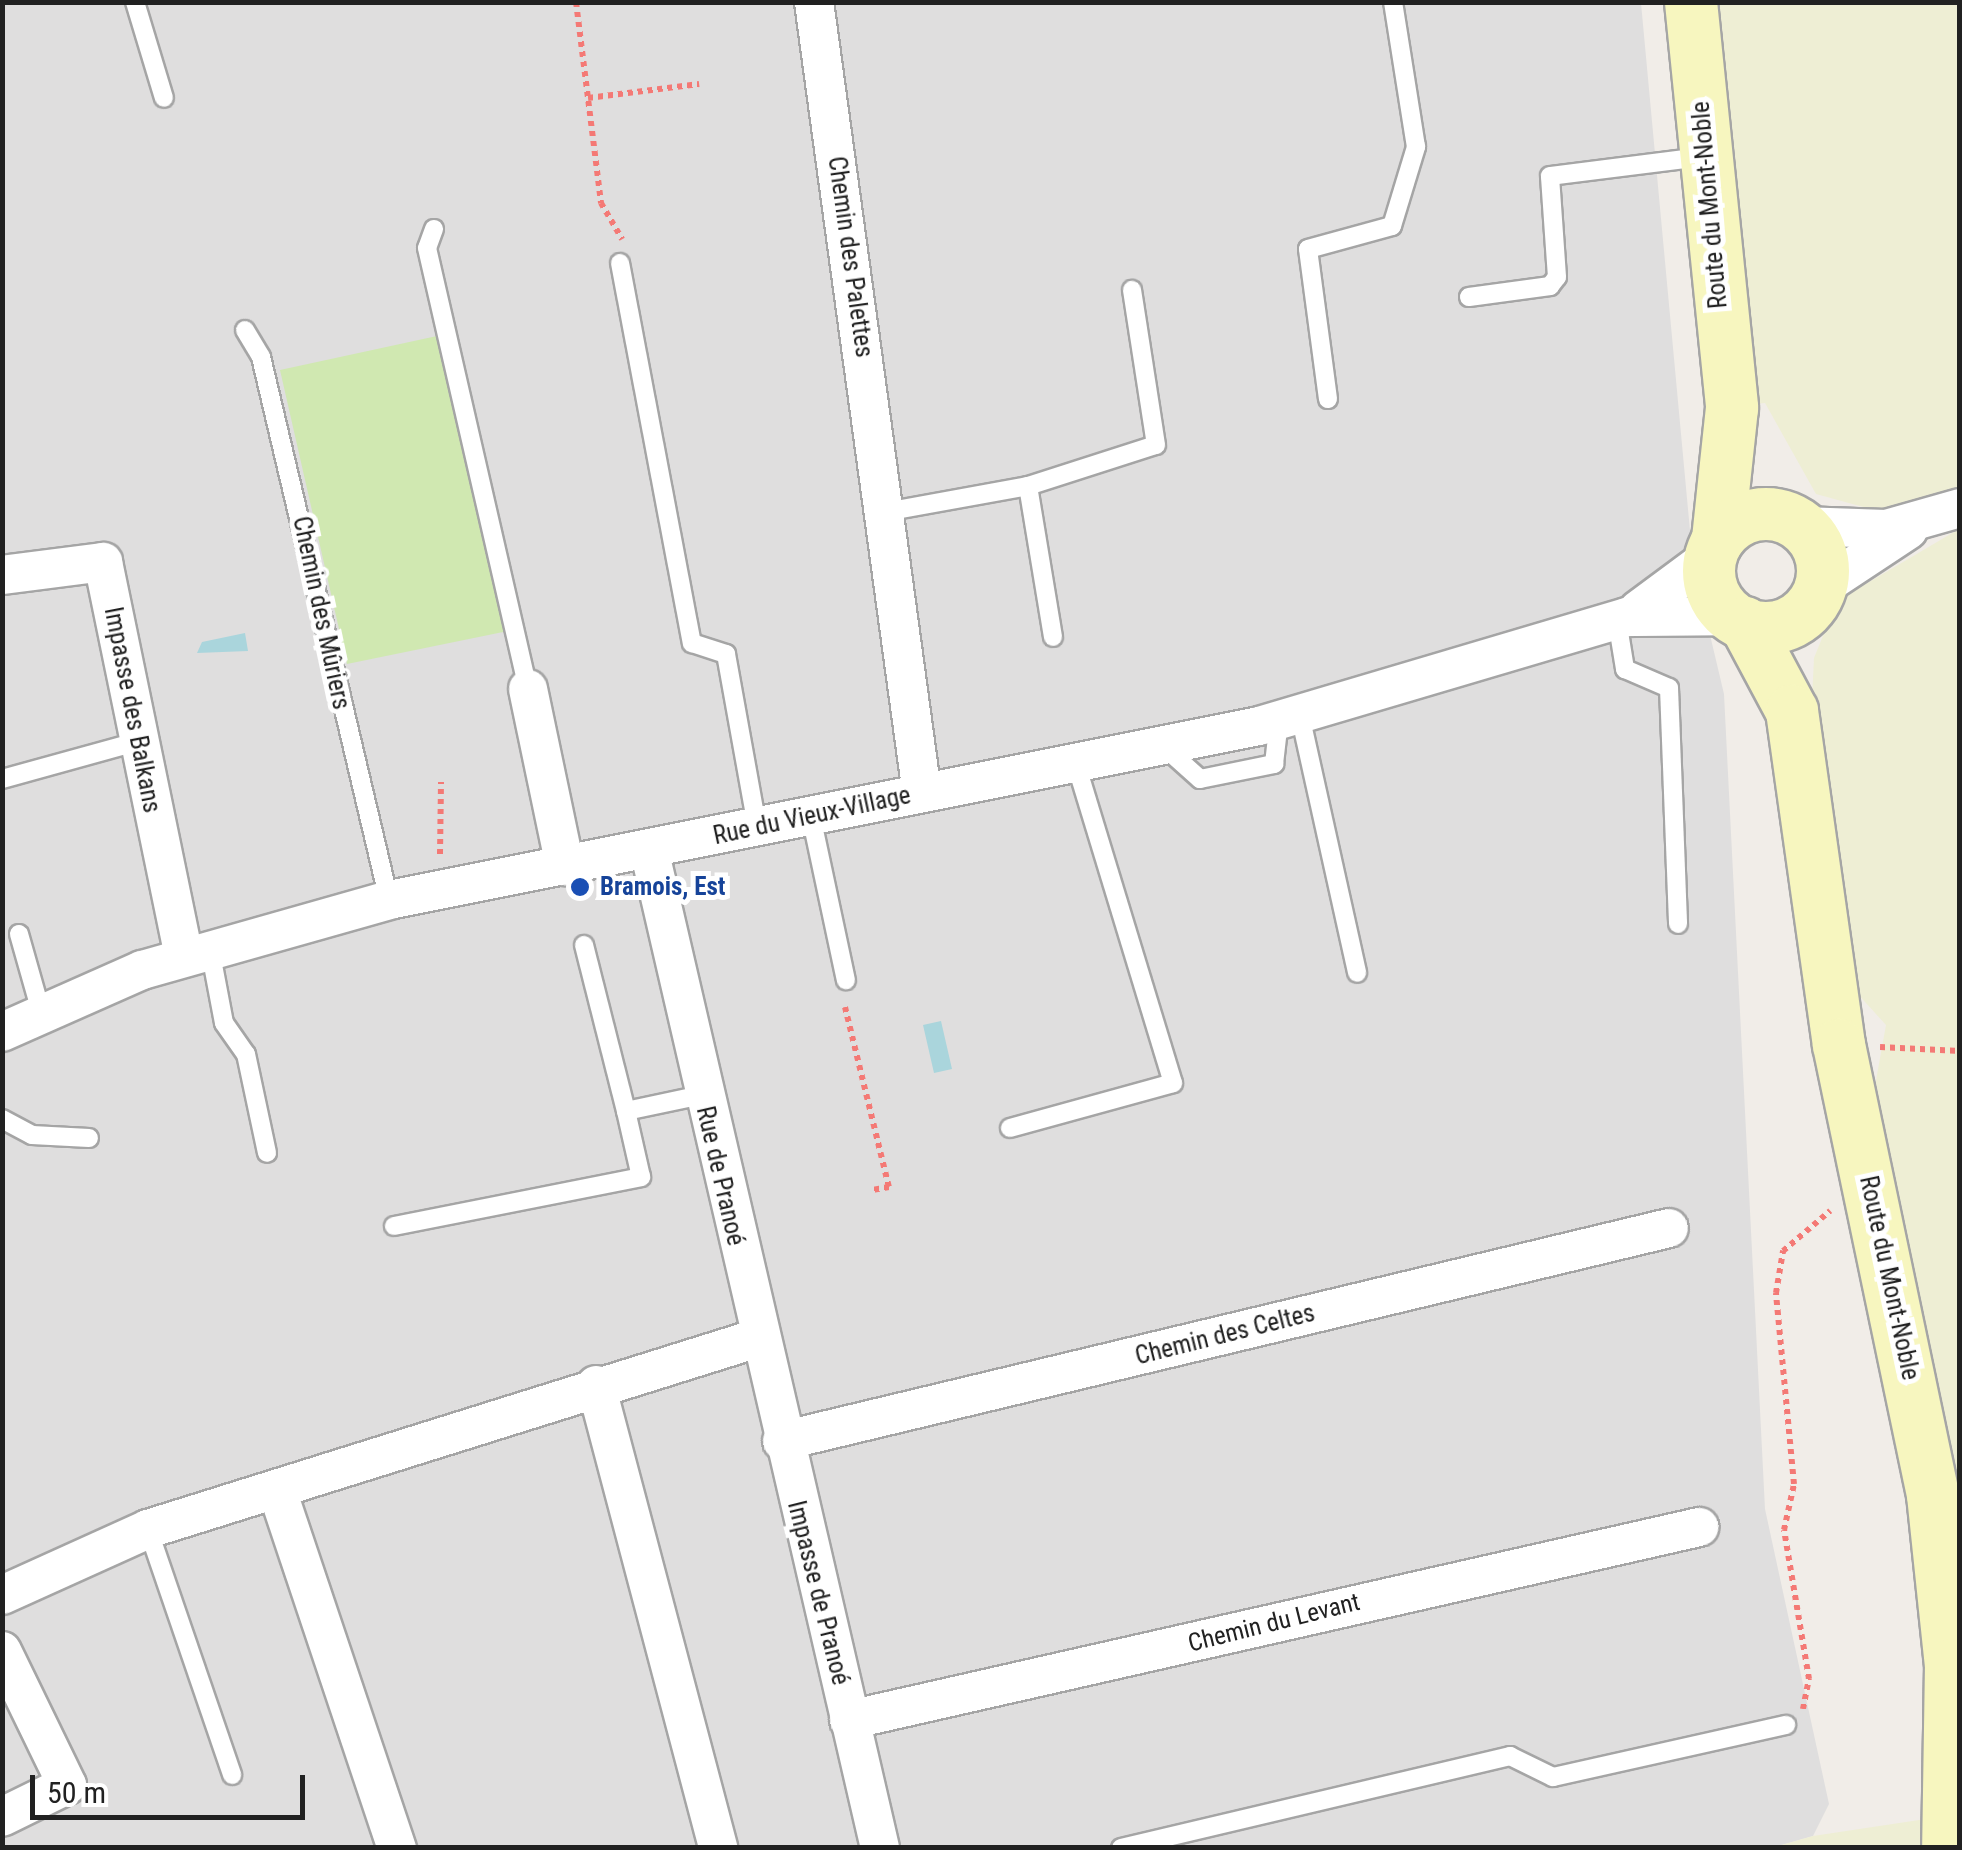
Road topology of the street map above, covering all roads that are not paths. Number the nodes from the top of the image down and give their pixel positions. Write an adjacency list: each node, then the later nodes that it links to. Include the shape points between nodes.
1 (135, 2): 5 (lane)
2 (814, 2): 16 (street, Chemin des Palettes)
3 (1393, 2): 12 (lane, via 1416,147 1392,226 1308,248)
4 (1691, 2): 6 (street, Route du Mont-Noble)
5 (164, 98)
6 (1706, 156): 10 (lane, via 1550,176 1557,277 1550,286); 13 (street, Route du Mont-Noble)
7 (434, 230): 25 (lane, via 427,248)
8 (620, 263): 33 (lane, via 692,642 726,654)
9 (1132, 290): 14 (lane, via 1156,445)
10 (1469, 296)
11 (245, 330): 36 (lane, Chemin des Mûriers, via 261,357)
12 (1328, 399)
13 (1732, 408): 17 (street, Route du Mont-Noble); 19 (street, Route du Mont-Noble)
14 (1028, 486): 16 (lane); 24 (lane)
15 (1960, 508): 18 (street)
16 (885, 512): 31 (street, Chemin des Palettes)
17 (1797, 524): 18 (street); 19 (street, via 1752,516); 21 (street, via 1820,552)
18 (1914, 525): 21 (street)
19 (1715, 548): 22 (street, Rue du Vieux-Village); 23 (street, via 1712,589)
20 (2, 575): 28 (street, Impasse des Balkans, via 103,562)
21 (1814, 598): 23 (street, via 1786,624); 26 (street, Route du Mont-Noble)
22 (1622, 619): 23 (street, Rue du Vieux-Village); 27 (street, Rue du Vieux-Village); 37 (lane, via 1625,670 1669,688)
23 (1738, 620): 26 (street, Route du Mont-Noble)
24 (1053, 637)
25 (528, 689): 35 (street)
26 (1792, 711): 69 (street, Route du Mont-Noble, via 1839,1045 1946,1597 1954,1746)
27 (1290, 718): 29 (street, Rue du Vieux-Village); 41 (lane)
28 (136, 742): 30 (lane); 40 (street, Impasse des Balkans)
29 (1076, 764): 31 (street, Rue du Vieux-Village); 48 (lane, via 1174,1083)
30 (2, 778)
31 (922, 793): 32 (street, Rue du Vieux-Village)
32 (810, 816): 33 (street, Rue du Vieux-Village); 42 (lane)
33 (757, 827): 34 (street, Rue du Vieux-Village)
34 (648, 849): 35 (street, Rue du Vieux-Village); 45 (street, Rue de Pranoé)
35 (564, 866): 36 (street, Rue du Vieux-Village)
36 (388, 900): 40 (street, Rue du Vieux-Village)
37 (1678, 924)
38 (20, 934): 43 (lane)
39 (584, 945): 46 (lane)
40 (197, 953): 43 (street, Rue du Vieux-Village); 50 (lane)
41 (1357, 974)
42 (842, 988)
43 (41, 1012): 44 (street, Rue du Vieux-Village)
44 (2, 1032)
45 (702, 1095): 46 (lane); 53 (street, Rue de Pranoé)
46 (626, 1110): 51 (lane, via 642,1177)
47 (2, 1119): 49 (lane, via 32,1136)
48 (1010, 1128)
49 (89, 1138)
50 (267, 1153)
51 (394, 1226)
52 (1669, 1228): 55 (street, Chemin des Celtes)
53 (758, 1338): 54 (street); 55 (street, Impasse de Pranoé)
54 (596, 1385): 56 (street); 66 (street)
55 (782, 1442): 61 (street, Impasse de Pranoé)
56 (277, 1490): 58 (street); 65 (street)
57 (1699, 1527): 61 (street, Chemin du Levant)
58 (148, 1530): 59 (street); 63 (lane)
59 (2, 1595)
60 (2, 1651): 64 (street, via 67,1785)
61 (849, 1720): 67 (street, Impasse de Pranoé)
62 (1786, 1724): 68 (lane, via 1553,1777 1510,1756)
63 (232, 1775)
64 (2, 1817)
65 (397, 1848)
66 (718, 1848)
67 (880, 1848)
68 (1121, 1848)
69 (1948, 1848)

